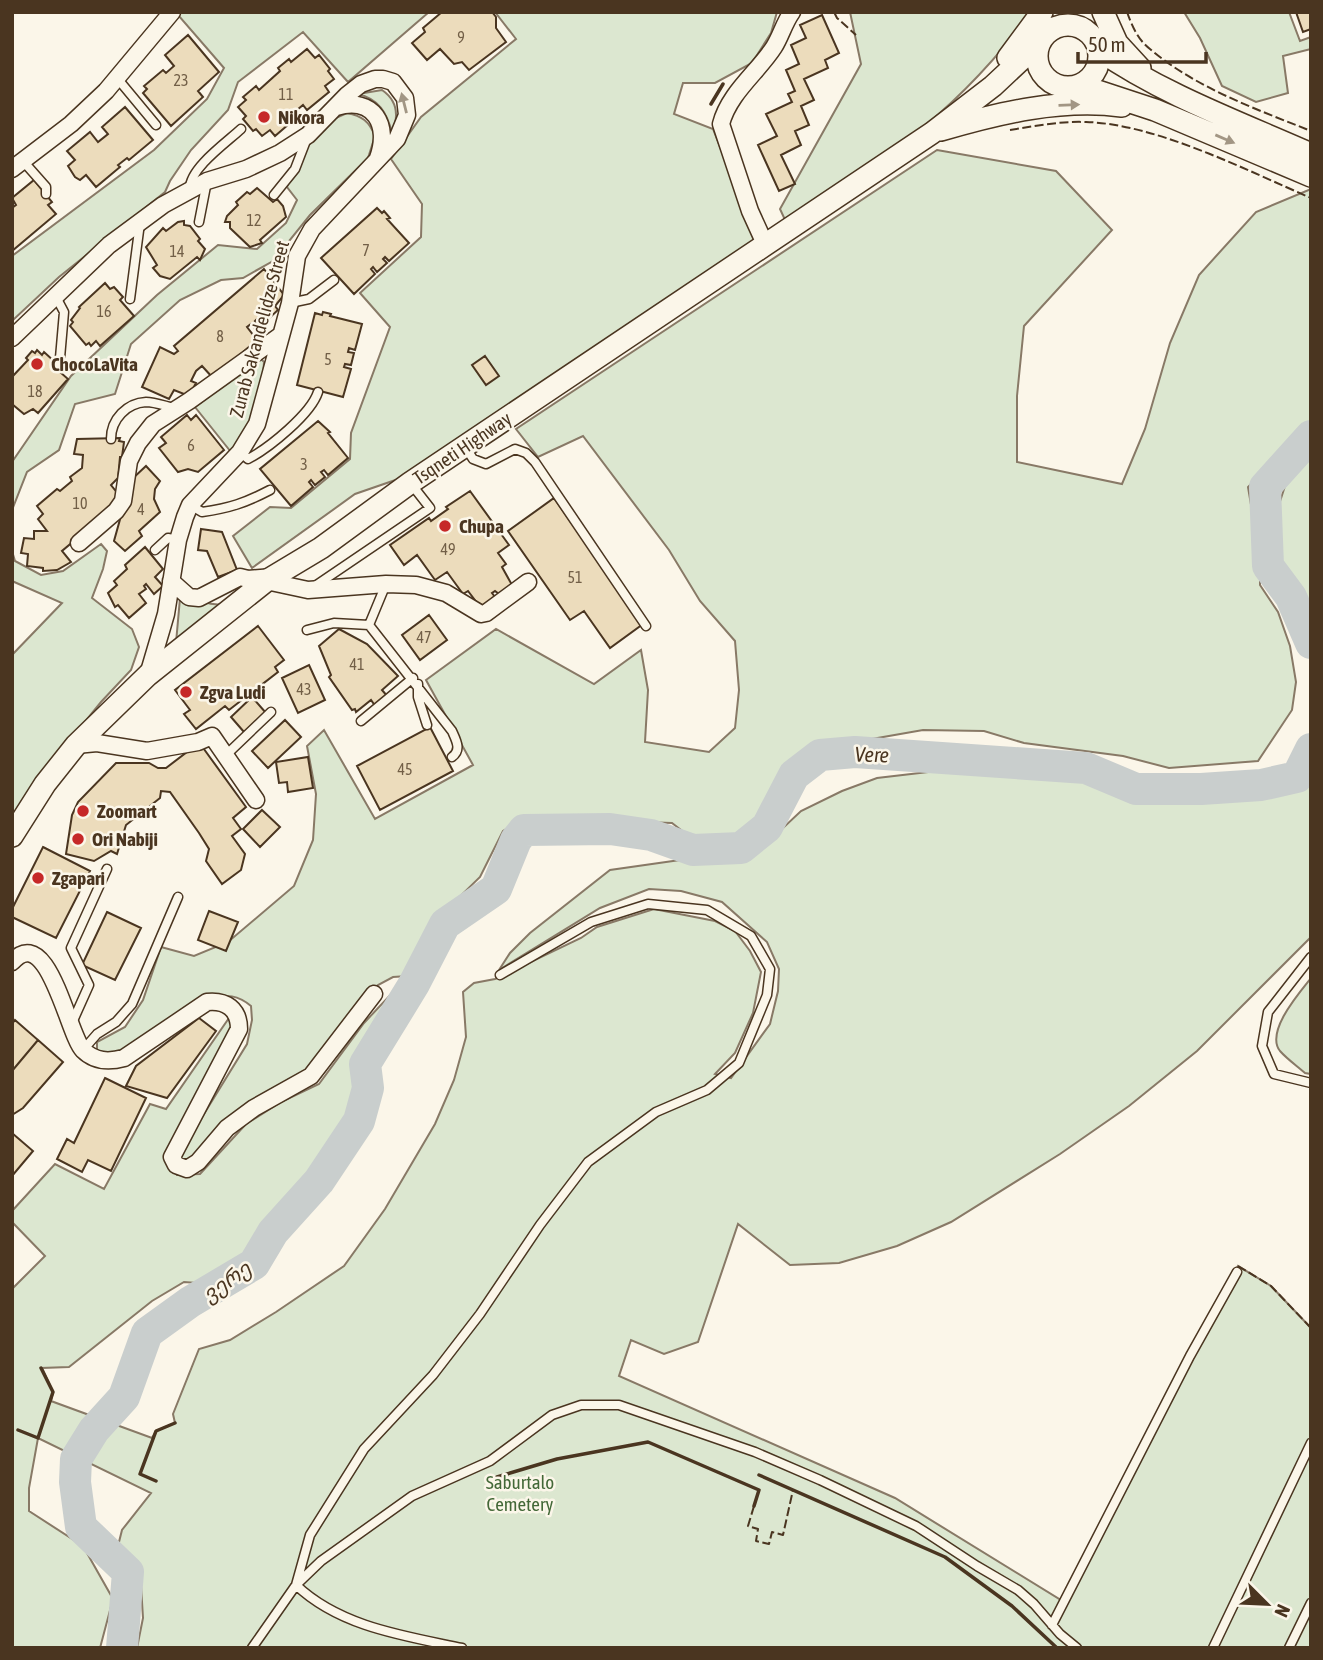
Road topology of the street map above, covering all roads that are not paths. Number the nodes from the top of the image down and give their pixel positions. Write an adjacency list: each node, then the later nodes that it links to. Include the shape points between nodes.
1 (172, 12): 7 (street)
2 (792, 12): 28 (street, via 774,47 723,114 721,124)
3 (1102, 12): 10 (main road, via 1133,62)
4 (1087, 22): 5 (main road); 6 (main road)
5 (1047, 24): 8 (main road, via 1037,51 1039,68); 13 (main road); 13 (main road, via 1014,51)
6 (1099, 50): 9 (main road, via 1096,71); 10 (main road)
7 (117, 79): 14 (lane); 20 (street, via 71,124)
8 (1057, 85): 9 (main road); 13 (main road)
9 (1079, 85): 12 (main road)
10 (1170, 90): 17 (main road)
11 (336, 107): 16 (street, Zurab Sakandelidze Street); 19 (street, via 366,107 380,122 383,134); 19 (street, Zurab Sakandelidze Street, one-way to 11, via 404,128 408,107 400,90 393,82 375,79 361,84)
12 (1155, 110): 13 (main road, one-way to 12, via 1070,104); 17 (main road, one-way to 17, via 1196,127)
13 (968, 115): 28 (main road, Tsqneti Highway, via 932,133)
14 (156, 125)
15 (241, 129): 23 (lane, via 198,168)
16 (308, 135): 22 (street, Zurab Sakandelidze Street, via 246,169); 25 (lane, via 295,169)
17 (1260, 143): 18 (main road); 21 (main road)
18 (1311, 154)
19 (377, 160): 32 (street, Zurab Sakandelidze Street, via 304,242 297,256)
20 (18, 165): 24 (lane, via 46,187)
21 (1311, 176)
22 (207, 181): 23 (street, Zurab Sakandelidze Street); 27 (lane)
23 (190, 189): 26 (street, Zurab Sakandelidze Street)
24 (46, 194)
25 (274, 195)
26 (141, 220): 30 (street, Zurab Sakandelidze Street); 31 (lane)
27 (199, 222)
28 (765, 244): 39 (main road, Tsqneti Highway)
29 (334, 280): 32 (lane, via 309,299)
30 (55, 295): 34 (street, Zurab Sakandelidze Street); 35 (lane, via 64,312)
31 (130, 299)
32 (290, 303): 33 (street, Zurab Sakandelidze Street)
33 (281, 335): 37 (street); 40 (street, Zurab Sakandelidze Street, via 257,424)
34 (12, 338)
35 (60, 358)
36 (318, 392): 40 (lane, via 305,413 259,453 248,459)
37 (177, 409): 38 (lane, via 148,402 135,404 114,424); 45 (street, via 153,424 138,443 129,461 123,501)
38 (111, 439)
39 (465, 446): 41 (main road, Tsqneti Highway); 53 (lane, via 472,459 486,464 514,449 538,464)
40 (240, 452): 43 (street, Zurab Sakandelidze Street)
41 (410, 483): 47 (main road, Tsqneti Highway); 51 (lane, via 430,509)
42 (270, 490): 43 (lane, via 245,504 222,509 202,512)
43 (190, 505): 44 (street, Zurab Sakandelidze Street)
44 (178, 540): 46 (lane, via 168,538); 48 (street, Zurab Sakandelidze Street)
45 (79, 543)
46 (155, 550)
47 (270, 579): 48 (street, via 240,577 199,598 190,597); 51 (street); 55 (main road, Tsqneti Highway)
48 (171, 581): 55 (street, Zurab Sakandelidze Street)
49 (528, 582): 50 (street, via 481,614 446,593)
50 (386, 584): 51 (street); 52 (lane)
51 (308, 590)
52 (369, 625): 54 (lane, via 334,623); 56 (lane)
53 (646, 626)
54 (307, 630)
55 (148, 675): 60 (main road, Tsqneti Highway)
56 (415, 681): 58 (lane); 59 (lane); 62 (lane, via 452,731 458,744)
57 (271, 712): 61 (lane)
58 (361, 721)
59 (427, 725)
60 (76, 746): 61 (street, via 97,743 147,751 212,736); 64 (main road, Tsqneti Highway)
61 (225, 756): 63 (street)
62 (452, 757)
63 (256, 800)
64 (13, 833)
65 (107, 869): 71 (lane, via 71,948 89,985)
66 (178, 897): 72 (lane, via 132,1004)
67 (1311, 957): 73 (lane, via 1268,1012 1262,1046 1275,1074)
68 (12, 962): 71 (street, via 22,955 40,958 49,969)
69 (500, 975): 76 (lane, via 591,922 648,904 707,910 751,936 770,969 767,995 738,1063 707,1090 656,1112 589,1162 433,1375 363,1449 310,1535)
70 (374, 994): 72 (street, via 311,1076 227,1128 187,1169 176,1166 172,1157 239,1029 234,1010 218,1001 207,1002 124,1058 110,1062)
71 (71, 1026): 72 (street)
72 (83, 1050)
73 (1311, 1083)
74 (1237, 1272): 78 (lane)
75 (1311, 1443): 82 (lane)
76 (296, 1585): 78 (lane, via 321,1561 412,1496 490,1461 552,1415 581,1405 619,1405 755,1452 916,1526 1018,1590); 79 (lane); 80 (lane, via 332,1612 396,1634)
77 (1311, 1603): 83 (lane)
78 (1052, 1625): 81 (lane)
79 (252, 1648)
80 (462, 1648)
81 (1077, 1648)
82 (1213, 1648)
83 (1289, 1648)

